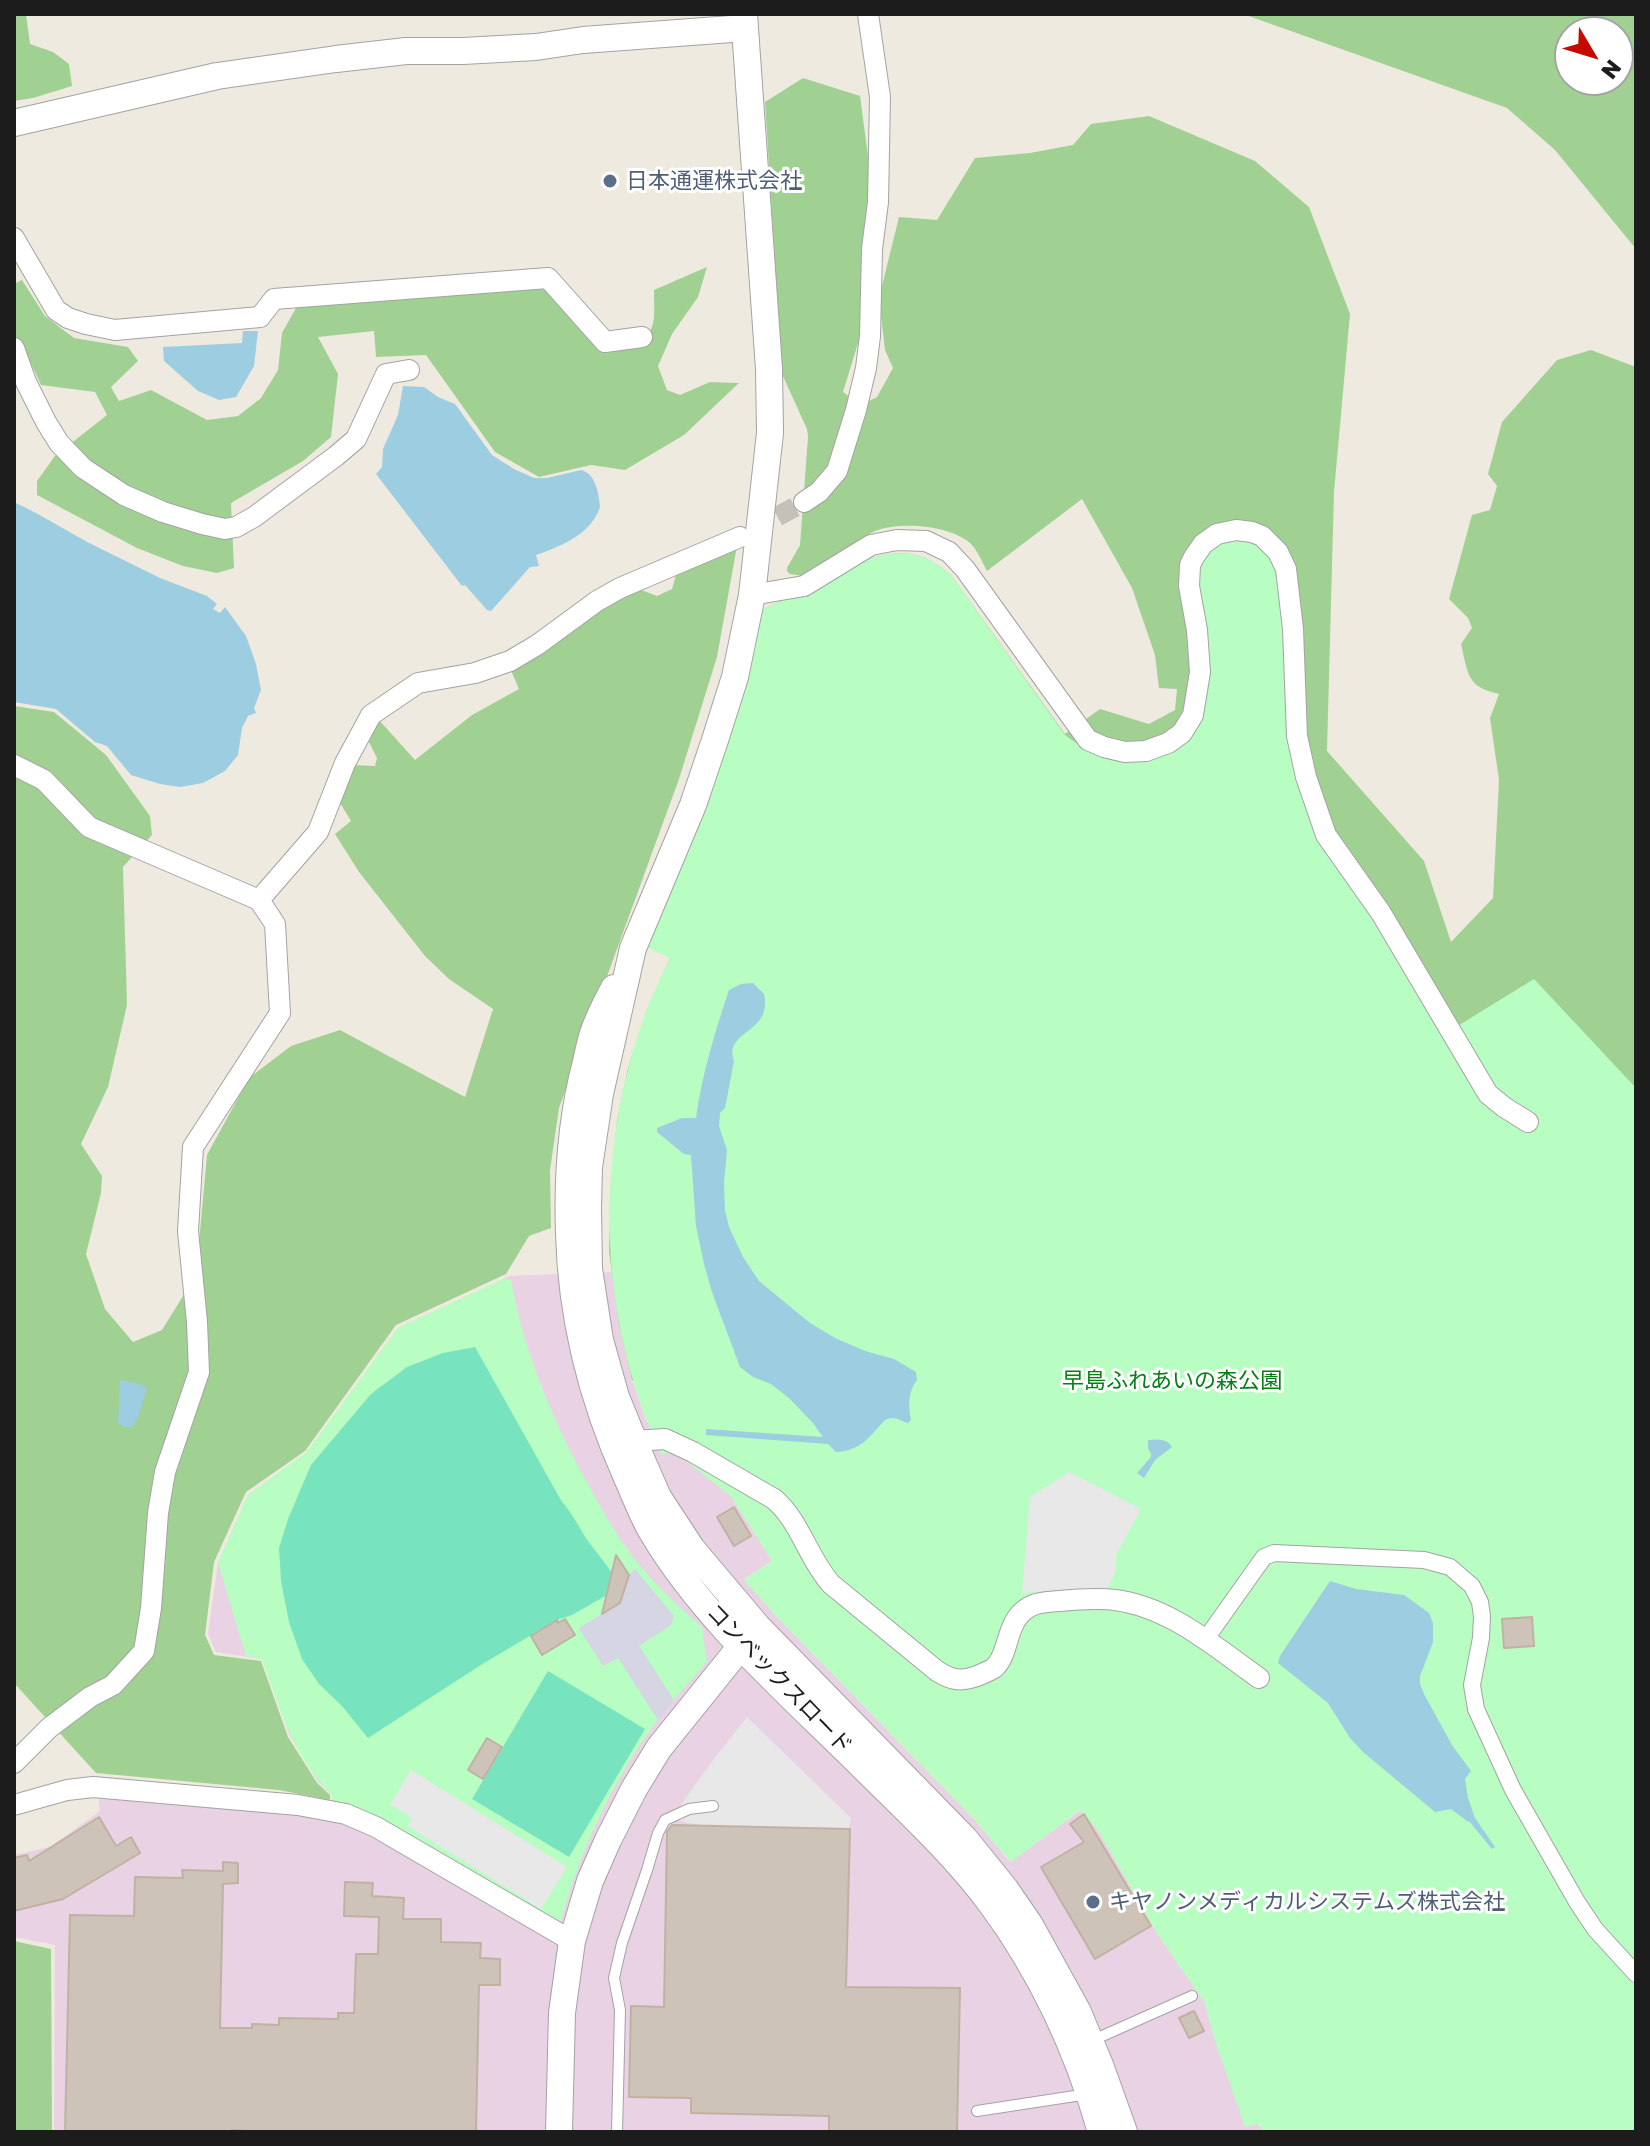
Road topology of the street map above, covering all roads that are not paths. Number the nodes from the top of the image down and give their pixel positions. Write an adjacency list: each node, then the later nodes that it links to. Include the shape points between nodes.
1 (868, 14): 8 (street, via 880,97 866,368 837,471)
2 (745, 21): 3 (street, via 536,47 336,59 217,76); 10 (street, via 770,433)
3 (14, 123)
4 (14, 238): 5 (street, via 56,310 115,330 260,317 274,299 548,278 605,342)
5 (642, 337)
6 (14, 348): 7 (street, via 46,422 83,468 163,512 225,529 254,517 356,439 386,374)
7 (409, 370)
8 (804, 502)
9 (740, 537): 12 (street, via 620,588 510,661 418,683 371,715 318,832)
10 (752, 595): 13 (street, via 735,677 711,753); 14 (street, via 804,586 871,545 926,541 949,552 965,569 1088,740 1125,752 1146,751 1182,733 1193,715 1200,660 1189,586 1194,557 1217,534 1236,530 1262,536 1286,569 1297,736 1326,835 1381,913 1488,1094)
11 (14, 765): 12 (street, via 44,780 89,827)
12 (259, 900): 19 (street, via 275,924 280,1013 193,1147 188,1231 199,1372 165,1472 144,1651 113,1685 59,1720)
13 (633, 948): 15 (street, via 600,1094 588,1209 589,1269 600,1340); 16 (street, コンベックスロード, via 595,1026 570,1140 569,1257 575,1309 597,1404 652,1532 686,1580)
14 (1528, 1122)
15 (634, 1441): 16 (street, via 658,1497); 17 (street, via 665,1439 774,1499 785,1508 831,1584 954,1680 994,1668 1015,1621 1039,1603 1114,1600 1163,1615)
16 (749, 1636): 22 (street, via 659,1748 634,1789 590,1881); 25 (street, コンベックスロード, via 965,1839 990,1869 1038,1939 1078,2012)
17 (1205, 1640): 18 (street); 23 (street, via 1264,1557 1274,1553 1424,1560 1463,1576 1476,1594 1482,1616 1472,1685 1476,1709 1513,1790 1577,1902)
18 (1259, 1678)
19 (14, 1763)
20 (14, 1805): 22 (street, via 93,1787 346,1814)
21 (713, 1806): 29 (lane, via 665,1820 622,1943 614,1978 620,2010)
22 (572, 1941): 28 (street, via 562,2013)
23 (1636, 1974)
24 (1192, 1996): 25 (lane)
25 (1082, 2045): 26 (street, コンベックスロード)
26 (1100, 2092): 27 (lane); 30 (street, コンベックスロード); 31 (street, コンベックスロード)
27 (977, 2111)
28 (559, 2132)
29 (617, 2132)
30 (1101, 2132)
31 (1124, 2132)

